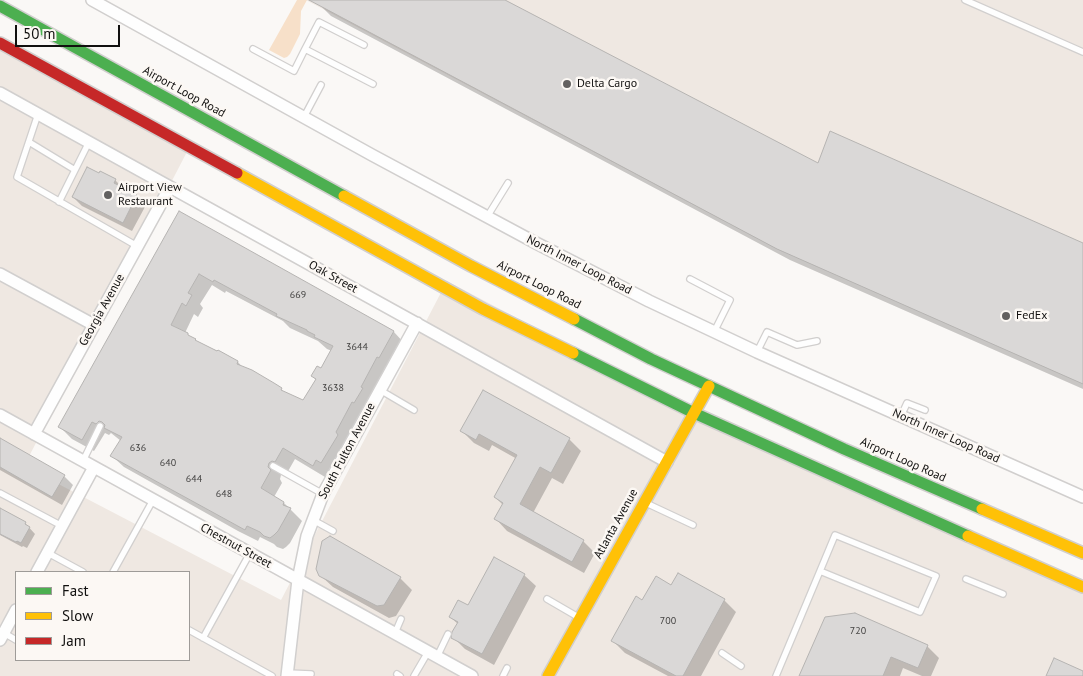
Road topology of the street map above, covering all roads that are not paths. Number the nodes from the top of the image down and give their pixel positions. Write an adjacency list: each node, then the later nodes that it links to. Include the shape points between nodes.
1 (92, 0): 13 (street, North Inner Loop Road)
2 (966, 0): 8 (lane)
3 (0, 6): 29 (main road, Airport Loop Road, via 471,266)
4 (0, 43): 33 (main road, via 483,309)
5 (364, 45): 7 (lane, via 320,22)
6 (253, 49): 7 (lane, via 294,71)
7 (305, 49): 9 (lane)
8 (1083, 52)
9 (373, 84)
10 (321, 85): 13 (lane)
11 (0, 93): 12 (street, Oak Street)
12 (38, 114): 14 (lane); 15 (street, Oak Street)
13 (304, 118): 20 (street, North Inner Loop Road)
14 (29, 142): 16 (lane); 19 (lane, via 17,177)
15 (89, 142): 16 (lane); 18 (street, Oak Street)
16 (75, 170): 19 (lane)
17 (508, 183): 20 (lane)
18 (170, 187): 21 (street, Georgia Avenue); 24 (street, Oak Street)
19 (59, 202): 21 (lane)
20 (487, 217): 26 (street, North Inner Loop Road)
21 (137, 246): 25 (street, Georgia Avenue)
22 (0, 274): 25 (street)
23 (690, 279): 26 (lane, via 730,300)
24 (416, 323): 30 (street, South Fulton Avenue); 39 (street, Oak Street)
25 (94, 325): 37 (street, Georgia Avenue)
26 (714, 332): 28 (street, North Inner Loop Road)
27 (818, 340): 28 (lane, via 797,345 767,332)
28 (757, 352): 35 (street, North Inner Loop Road)
29 (709, 386): 33 (main road, Atlanta Avenue); 52 (main road, Airport Loop Road)
30 (380, 390): 31 (lane); 43 (street, South Fulton Avenue)
31 (414, 410)
32 (925, 410): 35 (lane, via 907,402)
33 (694, 413): 39 (main road, Atlanta Avenue); 60 (main road)
34 (0, 416): 37 (street, Chestnut Street)
35 (901, 416): 44 (street, North Inner Loop Road)
36 (100, 426): 38 (lane)
37 (34, 434): 38 (street, Chestnut Street)
38 (82, 461): 41 (street, Chestnut Street)
39 (666, 462): 46 (main road, Atlanta Avenue)
40 (273, 466): 43 (lane)
41 (94, 467): 45 (street, Chestnut Street); 49 (street)
42 (0, 493): 49 (lane)
43 (323, 494): 47 (street, South Fulton Avenue)
44 (1083, 497)
45 (153, 500): 53 (street, Chestnut Street); 56 (lane)
46 (644, 502): 48 (lane); 64 (main road, Atlanta Avenue, via 620,540)
47 (313, 520): 50 (lane); 59 (street, South Fulton Avenue)
48 (693, 525)
49 (62, 526): 51 (street)
50 (333, 531)
51 (48, 553): 54 (street); 55 (lane)
52 (1083, 553)
53 (250, 554): 59 (street, Chestnut Street); 70 (lane)
54 (38, 571)
55 (81, 571)
56 (114, 571)
57 (820, 571): 57 (lane, via 835,535 936,576 920,612); 83 (lane)
58 (966, 579): 61 (lane)
59 (298, 580): 67 (street, Chestnut Street); 76 (street, South Fulton Avenue)
60 (1083, 587)
61 (1003, 594)
62 (547, 599): 64 (lane)
63 (15, 612): 69 (street)
64 (580, 618): 82 (main road, Atlanta Avenue)
65 (401, 619): 67 (lane)
66 (190, 631): 70 (lane)
67 (395, 633): 72 (street, Chestnut Street)
68 (448, 634): 72 (lane)
69 (2, 636): 71 (lane)
70 (203, 638): 78 (lane)
71 (15, 640)
72 (433, 654): 79 (lane); 80 (street, Chestnut Street)
73 (722, 654): 74 (lane)
74 (741, 666)
75 (507, 668): 81 (lane)
76 (287, 674): 77 (lane)
77 (311, 674)
78 (272, 676)
79 (414, 676)
80 (472, 676)
81 (503, 676)
82 (548, 676)
83 (776, 676)

